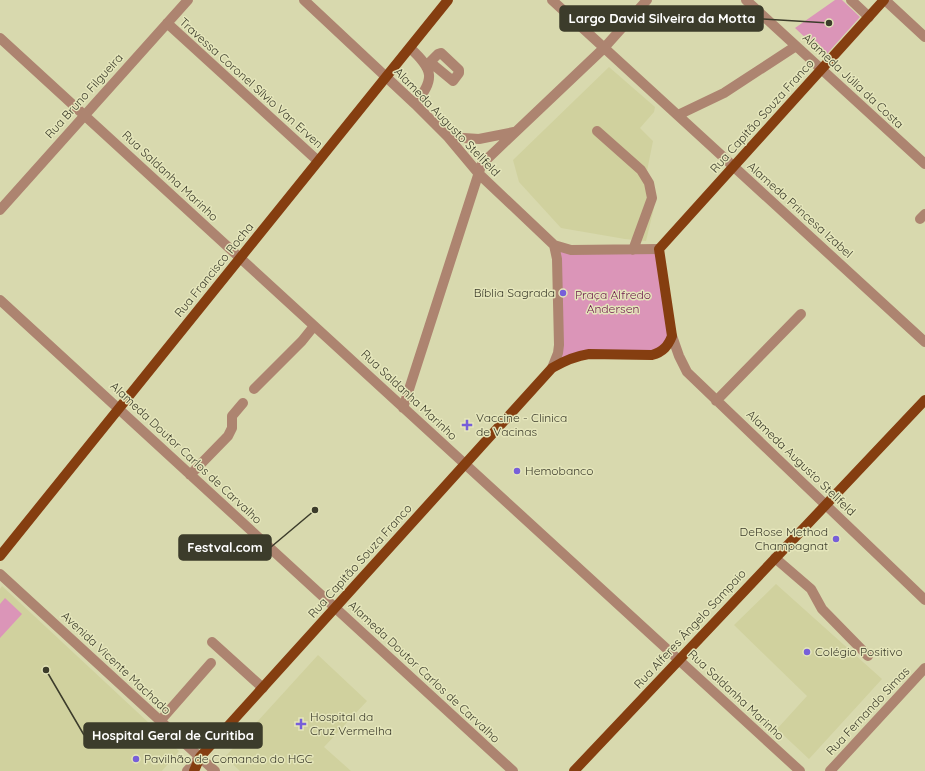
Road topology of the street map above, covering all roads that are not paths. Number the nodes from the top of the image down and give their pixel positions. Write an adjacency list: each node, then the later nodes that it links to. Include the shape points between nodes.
1 (188, 0): 10 (street, Rua Bruno Filgueira)
2 (304, 0): 19 (street, Alameda Augusto Stellfeld)
3 (448, 0): 14 (main road, Rua Francisco Rocha)
4 (552, 0): 15 (street, Alameda Princesa Izabel)
5 (646, 0): 15 (street)
6 (746, 0): 13 (street, Alameda Júlia da Costa)
7 (851, 0): 9 (street)
8 (884, 0): 9 (main road, Rua Capitão Souza Franco); 11 (street)
9 (869, 17): 17 (main road, Rua Capitão Souza Franco)
10 (167, 23): 22 (street, Rua Bruno Filgueira); 27 (street, Travessa Coronel Sílvio Van Erven)
11 (925, 37)
12 (0, 38): 22 (street, Rua Saldanha Marinho)
13 (796, 46): 17 (street, Alameda Júlia da Costa); 23 (street, via 724,93)
14 (410, 48): 16 (street); 19 (main road, Rua Francisco Rocha)
15 (604, 48): 23 (street, Alameda Princesa Izabel); 25 (street)
16 (428, 64): 18 (street); 18 (street, via 441,53 459,70 453,81); 20 (street)
17 (822, 69): 28 (street, Alameda Júlia da Costa); 29 (main road, Rua Capitão Souza Franco)
18 (444, 74): 20 (street)
19 (386, 77): 21 (street, Alameda Augusto Stellfeld); 27 (main road, Rua Francisco Rocha)
20 (430, 80): 21 (street)
21 (415, 104): 26 (street, Alameda Augusto Stellfeld)
22 (85, 115): 31 (street, Rua Bruno Filgueira); 35 (street, Rua Saldanha Marinho)
23 (678, 115): 29 (street, Alameda Princesa Izabel)
24 (597, 131): 33 (street, via 641,170 649,183 652,198)
25 (514, 132): 26 (street, via 479,139); 30 (street, via 486,160)
26 (448, 137): 30 (street, Alameda Augusto Stellfeld)
27 (318, 161): 35 (main road, Rua Francisco Rocha)
28 (925, 164)
29 (734, 166): 34 (main road, Rua Capitão Souza Franco); 40 (street, Alameda Princesa Izabel)
30 (479, 174): 32 (street, Alameda Augusto Stellfeld); 46 (street)
31 (0, 210)
32 (554, 246): 33 (street, via 570,250); 41 (street, via 557,259 559,345)
33 (633, 250): 34 (street)
34 (658, 250): 39 (main road)
35 (240, 258): 38 (street, Rua Saldanha Marinho); 47 (main road, Rua Francisco Rocha)
36 (0, 300): 47 (street, Alameda Doutor Carlos de Carvalho)
37 (801, 314): 44 (street)
38 (314, 326): 42 (street); 46 (street, Rua Saldanha Marinho)
39 (672, 336): 41 (main road, via 663,350 652,355 589,354 573,357); 44 (street, Alameda Augusto Stellfeld, via 687,372)
40 (925, 342)
41 (552, 368): 48 (main road, Rua Capitão Souza Franco)
42 (254, 389)
43 (925, 400): 50 (main road, Rua Alferes Ângelo Sampaio)
44 (716, 401): 50 (street, Alameda Augusto Stellfeld)
45 (243, 403): 49 (street, via 232,416 232,428 228,436)
46 (403, 408): 48 (street, Rua Saldanha Marinho)
47 (119, 409): 49 (street, Alameda Doutor Carlos de Carvalho); 51 (main road, Rua Francisco Rocha)
48 (465, 464): 55 (main road, Rua Capitão Souza Franco); 58 (street, Rua Saldanha Marinho)
49 (190, 475): 55 (street, Alameda Doutor Carlos de Carvalho)
50 (826, 505): 52 (main road, Rua Alferes Ângelo Sampaio); 54 (street, Alameda Augusto Stellfeld)
51 (0, 556)
52 (775, 558): 57 (street, via 811,589 822,609); 58 (main road, Rua Alferes Ângelo Sampaio)
53 (0, 574): 62 (street, Avenida Vicente Machado)
54 (925, 600)
55 (335, 608): 61 (main road, Rua Capitão Souza Franco); 67 (street, Alameda Doutor Carlos de Carvalho)
56 (212, 642): 61 (street)
57 (868, 656)
58 (679, 660): 68 (main road, Rua Alferes Ângelo Sampaio); 69 (street, Rua Saldanha Marinho)
59 (210, 663): 62 (street)
60 (925, 668): 70 (street, Rua Fernando Simas)
61 (262, 688): 63 (main road, Rua Capitão Souza Franco)
62 (160, 721): 63 (street, Avenida Vicente Machado)
63 (200, 757): 64 (street, Rua Capitão Souza Franco); 65 (main road); 66 (street, Avenida Vicente Machado)
64 (187, 771)
65 (194, 771)
66 (215, 771)
67 (512, 771)
68 (574, 771)
69 (800, 771)
70 (830, 771)

